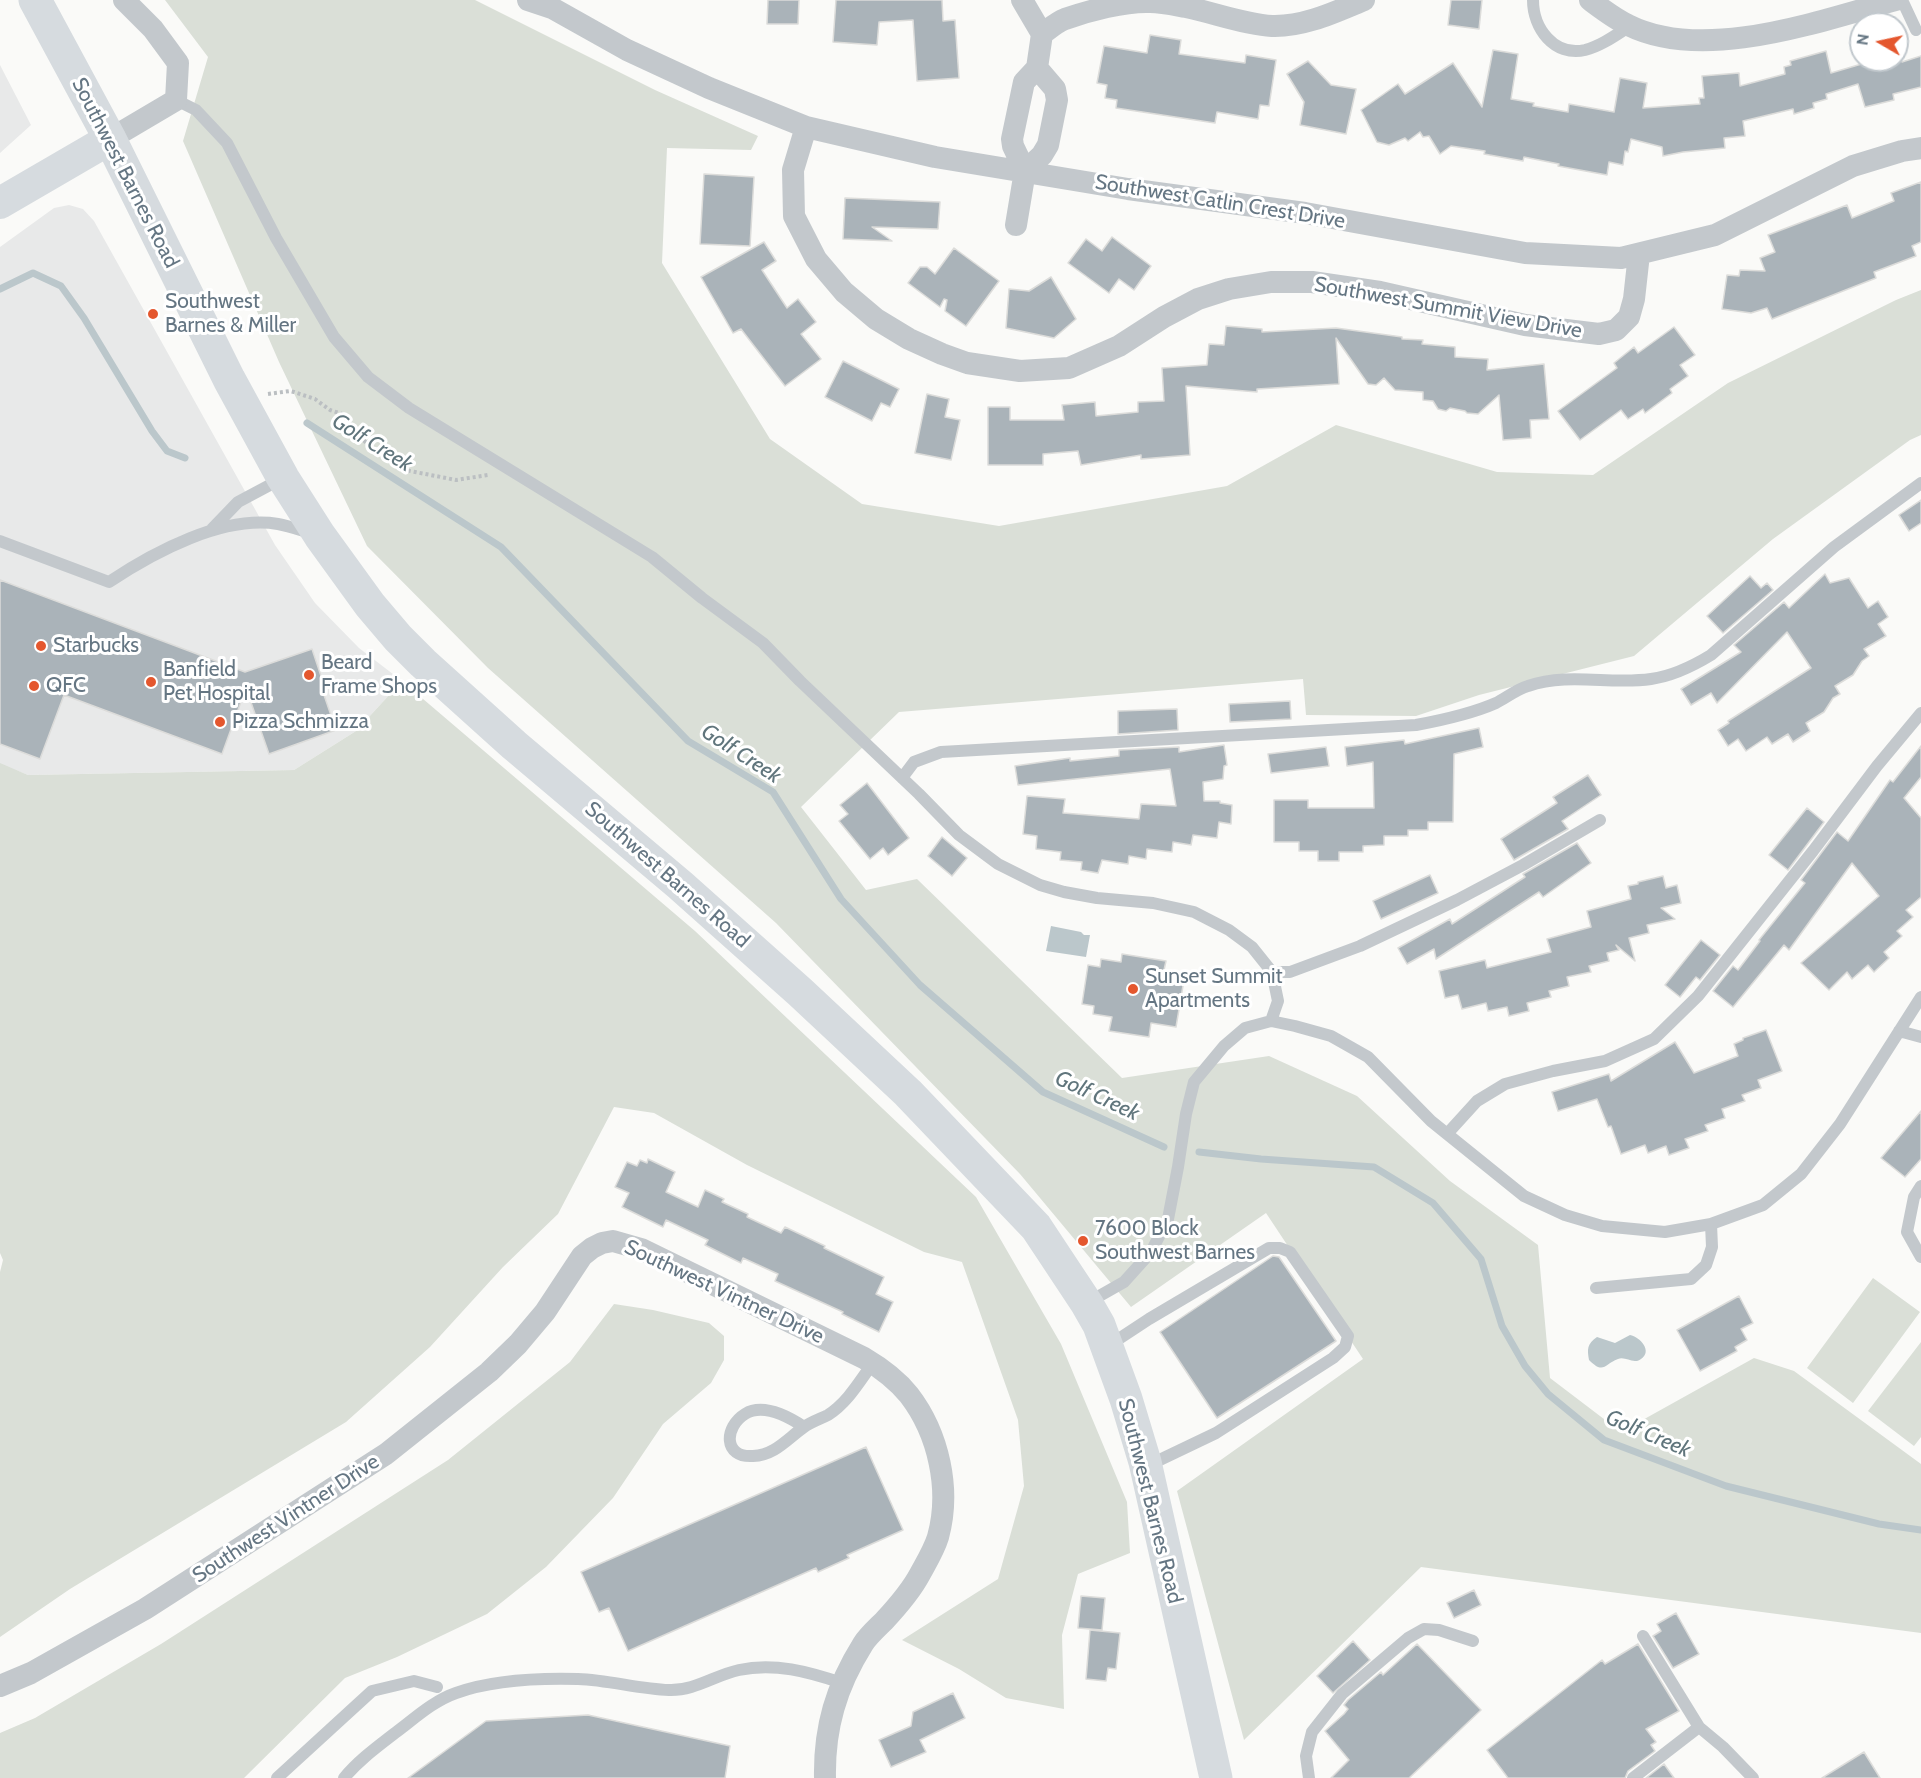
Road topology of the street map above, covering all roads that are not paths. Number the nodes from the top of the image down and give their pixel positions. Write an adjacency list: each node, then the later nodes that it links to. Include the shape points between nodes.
1 (34, 0): 17 (main road, Southwest Barnes Road)
2 (124, 0): 15 (street, via 153,29 178,63)
3 (528, 0): 16 (street, Southwest Catlin Crest Drive, via 552,8 699,84)
4 (1022, 0): 13 (street)
5 (1364, 0): 10 (street, via 1313,19 1273,26)
6 (1533, 0): 11 (lane, via 1535,21 1547,39 1573,51 1603,43)
7 (1590, 0): 11 (street)
8 (1896, 0): 11 (street, via 1768,34 1701,41)
9 (1902, 0): 12 (lane)
10 (1187, 4): 13 (street, via 1130,2 1063,20)
11 (1630, 27)
12 (1916, 30)
13 (1041, 34): 14 (street)
14 (1038, 68): 19 (street, via 1024,82 1012,139); 19 (street, via 1055,89 1057,100 1048,146)
15 (176, 100): 17 (street); 29 (lane, via 196,110 227,143 334,337 368,377 409,408 652,557 764,643)
16 (806, 127): 19 (street, Southwest Catlin Crest Drive, via 935,157); 22 (street, Southwest Summit View Drive, via 793,170 794,216 816,259 844,292 876,319 909,339 967,363 1020,371 1069,368 1119,346 1198,299 1271,282 1312,282 1380,292 1525,325 1599,334 1616,330 1629,317)
17 (110, 139): 20 (main road); 23 (main road, Southwest Barnes Road, via 229,379)
18 (1921, 148): 22 (street, Southwest Catlin Crest Drive, via 1853,166 1715,235)
19 (1025, 171): 21 (street); 22 (street, Southwest Catlin Crest Drive, via 1305,213 1525,254 1621,258)
20 (0, 203)
21 (1016, 225)
22 (1640, 254)
23 (283, 478): 25 (lane, via 238,502); 26 (main road, Southwest Barnes Road)
24 (1921, 483): 29 (lane, via 1834,547 1711,655 1653,679 1544,682 1467,714 1416,725 941,752 914,762)
25 (212, 529): 26 (lane, via 245,523 278,524); 27 (lane, via 137,563 109,582)
26 (320, 536): 41 (main road, Southwest Barnes Road, via 370,605 423,663 698,900 908,1093 1036,1227)
27 (0, 541)
28 (1921, 713): 36 (lane, via 1698,996 1654,1039 1605,1061 1505,1084 1477,1101)
29 (902, 778): 31 (lane, via 959,835 998,864 1064,892 1194,912 1252,947)
30 (1600, 820): 31 (lane, via 1523,866 1360,946 1290,972)
31 (1272, 972): 33 (lane, via 1278,1002)
32 (1921, 997): 34 (lane)
33 (1271, 1022): 36 (lane, via 1331,1036 1368,1057); 41 (lane, via 1245,1028 1194,1082 1168,1220 1151,1252 1124,1282)
34 (1899, 1031): 35 (lane); 38 (lane, via 1840,1124 1801,1174 1763,1205)
35 (1921, 1037)
36 (1447, 1134): 38 (lane, via 1524,1196 1565,1215 1602,1226 1665,1232)
37 (1921, 1186): 39 (lane, via 1914,1197 1907,1232)
38 (1711, 1224): 40 (lane, via 1712,1247 1706,1264 1691,1280)
39 (1921, 1257)
40 (1596, 1288)
41 (1087, 1304): 42 (main road, Southwest Barnes Road)
42 (1106, 1348): 45 (main road, Southwest Barnes Road); 45 (lane, via 1269,1248 1290,1252 1348,1336 1345,1347 1333,1358 1216,1433)
43 (873, 1363): 44 (lane, via 844,1402); 48 (street, Southwest Vintner Drive, via 891,1376 925,1420 941,1464 943,1505 938,1539 919,1576 898,1606 864,1642); 49 (street, Southwest Vintner Drive, via 641,1249 613,1241 602,1243 582,1256 545,1312 518,1344 386,1454 145,1610)
44 (804, 1427): 44 (lane, via 777,1412 748,1412 737,1419 729,1438 736,1452 751,1456 775,1450)
45 (1146, 1466): 55 (main road, Southwest Barnes Road)
46 (1643, 1636): 51 (lane)
47 (1473, 1641): 56 (lane, via 1424,1629 1408,1638 1342,1694 1312,1732 1306,1756)
48 (842, 1683): 53 (lane, via 782,1668 761,1668 738,1670 689,1688 670,1690 579,1679 489,1684 455,1693 430,1706 370,1752); 54 (street, Southwest Vintner Drive, via 831,1713)
49 (0, 1686)
50 (437, 1687): 52 (lane, via 414,1681 372,1691)
51 (1699, 1727): 57 (lane); 58 (lane)
52 (277, 1778)
53 (344, 1778)
54 (825, 1778)
55 (1216, 1778)
56 (1309, 1778)
57 (1633, 1778)
58 (1753, 1778)

